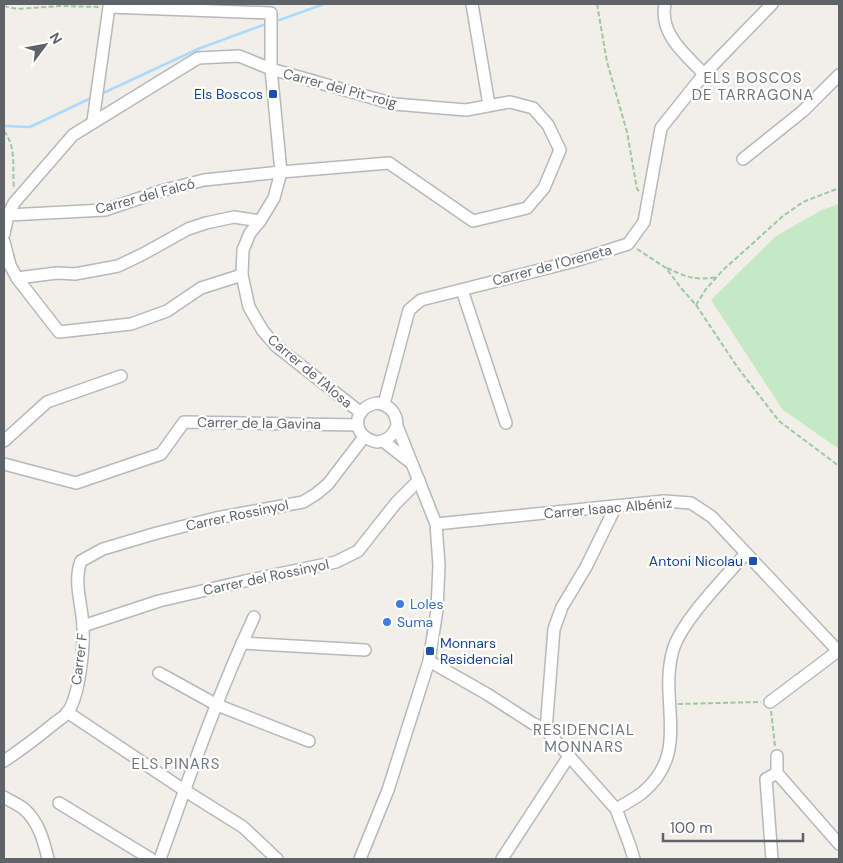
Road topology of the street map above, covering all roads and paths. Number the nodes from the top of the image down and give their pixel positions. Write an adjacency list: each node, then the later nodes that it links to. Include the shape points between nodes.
1 (472, 4): 10 (street)
2 (597, 4): 16 (path, via 637,189)
3 (665, 4): 8 (street, via 663,15 674,43)
4 (772, 4): 8 (street, Carrer de l'Oreneta)
5 (4, 6): 6 (path)
6 (108, 7): 7 (street, Carrer de l'Alosa, via 271,15); 11 (street)
7 (270, 69): 10 (street, Carrer del Pit-roig, via 394,104 466,110); 11 (street, Carrer del Pit-roig, via 239,56 198,58); 14 (street, Carrer de l'Alosa)
8 (704, 74): 16 (street, Carrer de l'Oreneta, via 661,128)
9 (839, 75): 13 (street, via 804,110)
10 (490, 105): 14 (street, Carrer del Pit-roig, via 510,102 533,108 548,125 560,150 544,188 527,208 473,221 389,163)
11 (93, 121): 17 (street, Carrer del Pit-roig, via 73,134)
12 (4, 131): 17 (path, via 11,140)
13 (742, 160)
14 (281, 172): 18 (street, Carrer del Falcó, via 204,180 105,210); 19 (street, Carrer de l'Alosa, via 274,198)
15 (839, 188): 25 (path, via 803,202 783,216)
16 (647, 202): 22 (street, Carrer de l'Oreneta, via 644,222)
17 (14, 203): 18 (street, Carrer del Pit-roig)
18 (8, 215): 20 (street, Carrer del Pit-roig)
19 (260, 221): 24 (street, Carrer de l'Alosa, via 250,233 243,250); 26 (street, via 234,218 206,223 188,229 118,266 75,274 49,273)
20 (4, 234)
21 (4, 242): 26 (street)
22 (628, 244): 23 (path); 27 (street, Carrer de l'Oreneta)
23 (666, 268): 25 (path, via 690,279); 28 (path)
24 (242, 276): 26 (street, via 201,288 167,311 131,324 59,332); 31 (street, Carrer de l'Alosa, via 250,307 276,346)
25 (717, 277): 28 (path)
26 (17, 278)
27 (462, 290): 30 (street, Carrer de l'Oreneta, via 421,300 409,310); 32 (street)
28 (696, 305): 40 (path, via 738,368 779,421)
29 (121, 376): 36 (street, via 47,402)
30 (384, 404): 31 (street, via 370,404); 34 (street, via 394,413)
31 (360, 412): 33 (street)
32 (506, 423)
33 (358, 425): 35 (street); 39 (street, Carrer de la Gavina, via 184,422 161,454 76,483)
34 (397, 426): 37 (street); 38 (street)
35 (364, 437): 37 (street); 45 (street, Carrer Rossinyol, via 328,484 303,502 156,533)
36 (4, 441)
37 (384, 441): 38 (street)
38 (410, 462): 41 (street)
39 (4, 464)
40 (839, 466)
41 (419, 480): 43 (street); 47 (street, Carrer del Rossinyol, via 358,551 336,562 159,601)
42 (616, 506): 43 (street, Carrer Isaac Albéniz); 44 (street, Carrer Isaac Albéniz, via 664,501 692,503 712,517); 57 (street, via 562,607 554,629)
43 (436, 524): 51 (street, via 438,596)
44 (746, 553): 50 (street, Carrer Isaac Albéniz); 54 (street, via 680,634 673,650 668,679)
45 (86, 557): 47 (street, Carrer F, via 78,569)
46 (254, 617): 48 (street)
47 (83, 626): 56 (street, Carrer F, via 79,677)
48 (242, 643): 49 (street); 55 (street)
49 (365, 650)
50 (839, 651): 53 (street)
51 (429, 661): 57 (street); 72 (street, via 388,790)
52 (159, 673): 55 (street)
53 (770, 702): 54 (path); 60 (path)
54 (670, 704): 66 (street, via 672,734 662,770 642,793)
55 (217, 706): 58 (street); 63 (street)
56 (68, 712): 61 (street); 63 (street)
57 (546, 730): 59 (street)
58 (309, 741)
59 (569, 756): 66 (street); 73 (street)
60 (777, 756): 62 (street)
61 (4, 761)
62 (777, 773): 67 (street); 75 (street, via 766,780)
63 (184, 790): 70 (street); 71 (street, via 243,827)
64 (4, 797): 68 (street, via 25,810 36,824)
65 (59, 802): 69 (street)
66 (616, 809): 74 (street)
67 (839, 844)
68 (48, 859)
69 (151, 859)
70 (160, 859)
71 (277, 859)
72 (360, 859)
73 (502, 859)
74 (634, 859)
75 (772, 859)

